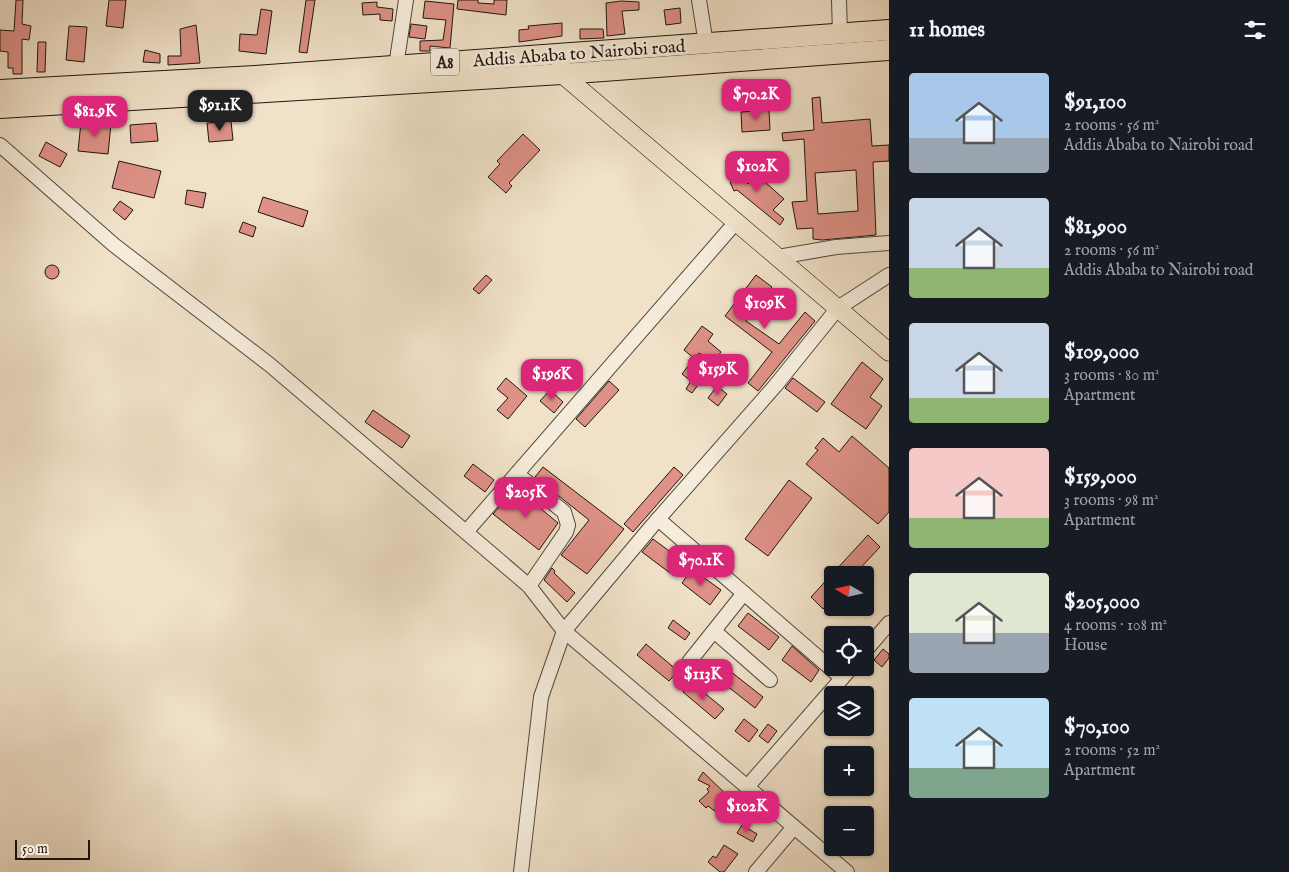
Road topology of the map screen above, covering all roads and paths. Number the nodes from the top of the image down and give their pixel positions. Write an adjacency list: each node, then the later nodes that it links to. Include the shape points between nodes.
1 (406, 0): 9 (street)
2 (699, 0): 6 (street)
3 (839, 0): 5 (street)
4 (889, 30): 5 (highway, Addis Ababa to Nairobi road / A8)
5 (840, 33): 6 (highway, Addis Ababa to Nairobi road / A8)
6 (706, 44): 8 (highway, Addis Ababa to Nairobi road / A8)
7 (889, 50): 8 (highway, Addis Ababa to Nairobi road / A8)
8 (561, 64): 9 (highway, Addis Ababa to Nairobi road / A8); 13 (main road)
9 (395, 75): 10 (highway, Addis Ababa to Nairobi road / A8); 11 (highway, Addis Ababa to Nairobi road / A8)
10 (0, 90)
11 (0, 108)
12 (0, 145): 21 (street, via 114,245 270,365)
13 (736, 222): 15 (main road); 19 (street)
14 (889, 243): 15 (street, via 836,247)
15 (778, 258): 17 (main road)
16 (889, 275): 17 (street)
17 (838, 308): 18 (main road); 20 (street, via 775,386)
18 (889, 352)
19 (517, 474): 21 (street); 22 (street, via 564,512 568,525)
20 (658, 519): 23 (street); 25 (street)
21 (466, 532): 22 (street)
22 (529, 586): 25 (street)
23 (744, 593): 26 (street); 28 (street)
24 (889, 623): 27 (street)
25 (564, 631): 32 (street); 34 (street, via 541,697)
26 (714, 631): 29 (street); 31 (street)
27 (874, 640)
28 (824, 656)
29 (689, 662)
30 (843, 676): 32 (street)
31 (770, 680)
32 (747, 787): 33 (street)
33 (794, 827): 35 (street); 36 (street)
34 (520, 872)
35 (756, 872)
36 (847, 872)

